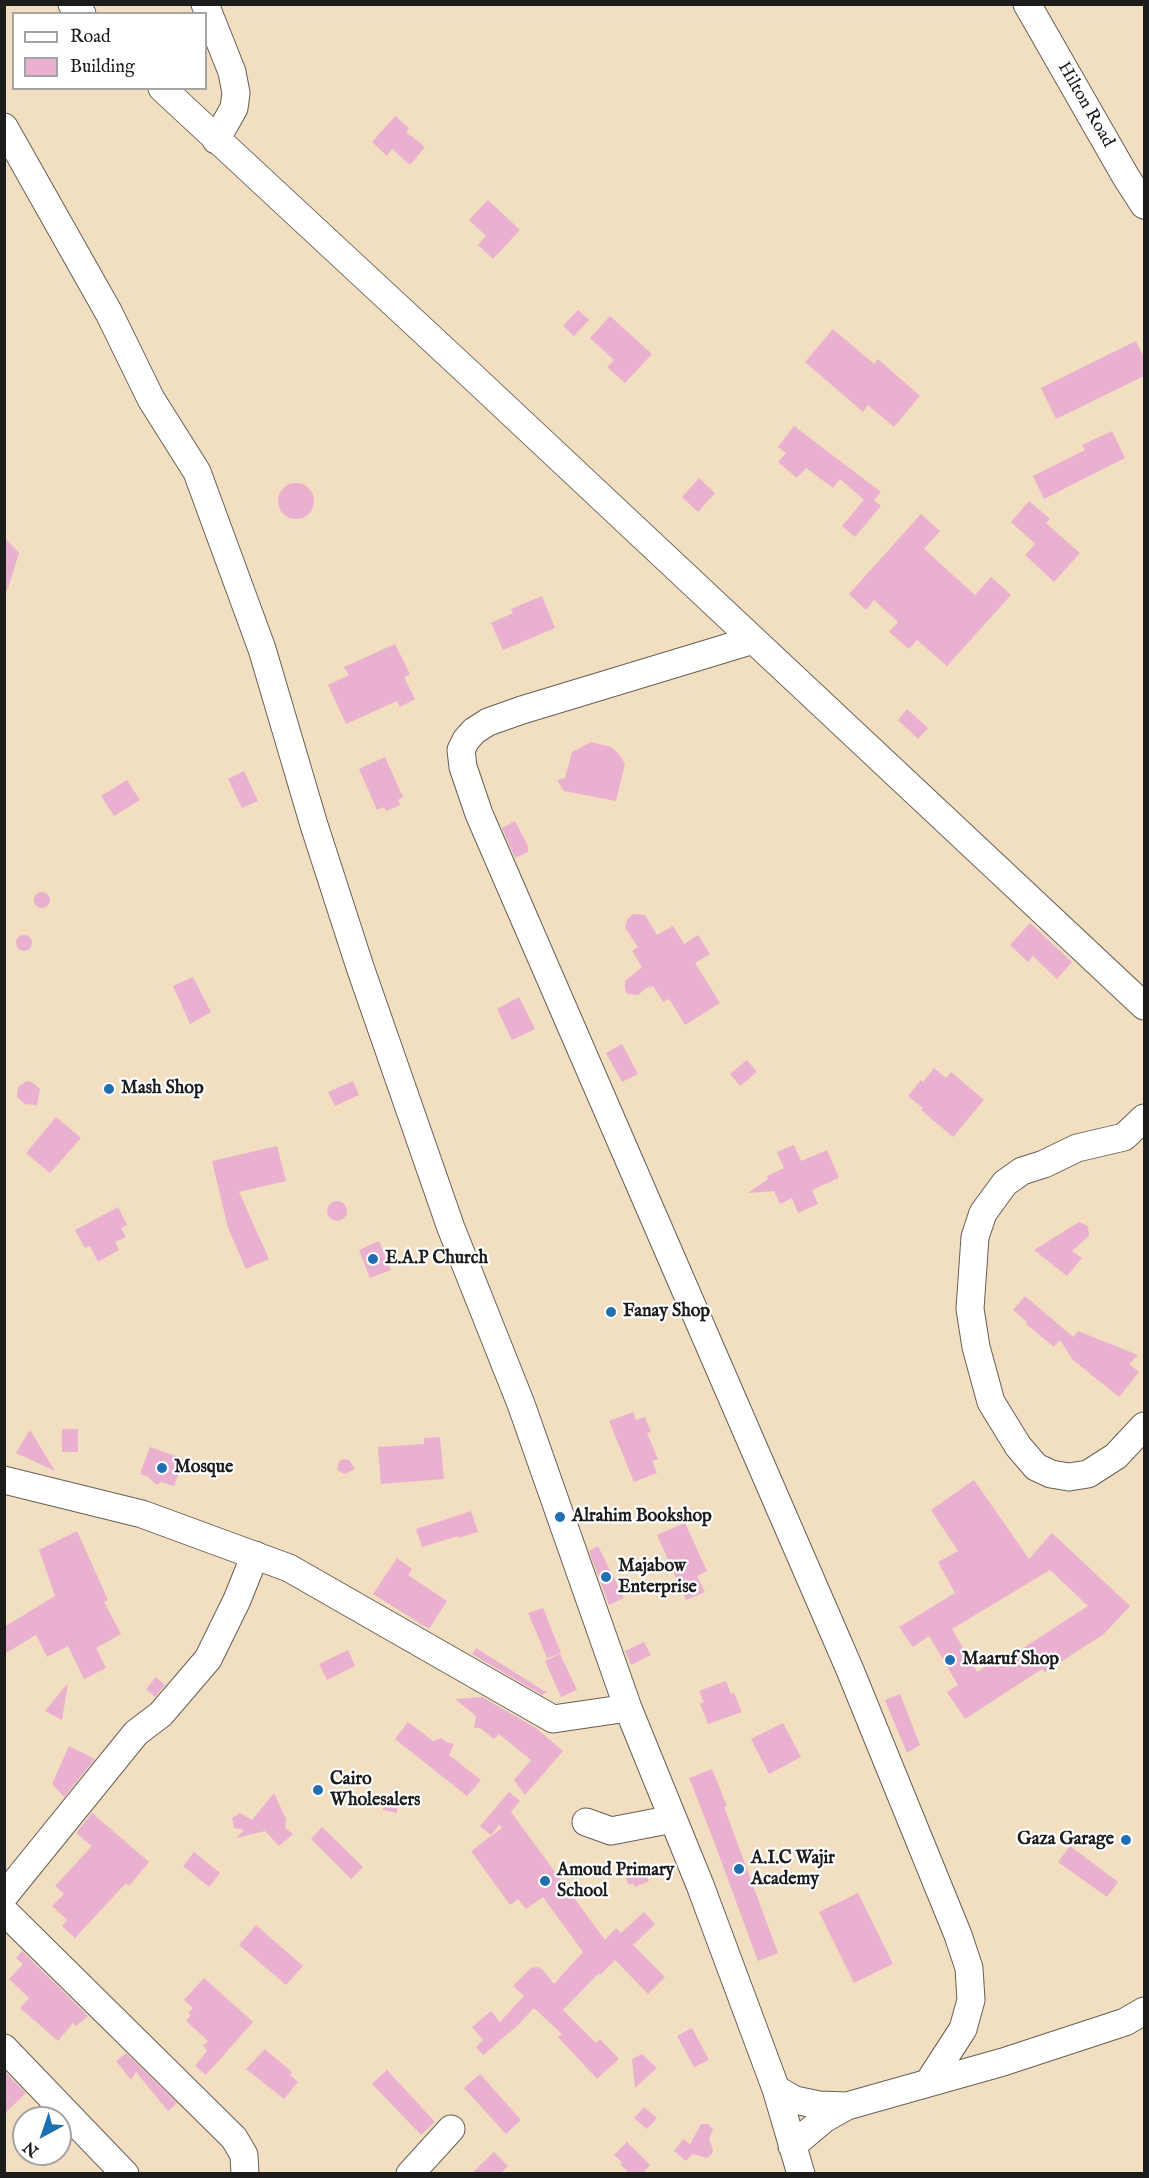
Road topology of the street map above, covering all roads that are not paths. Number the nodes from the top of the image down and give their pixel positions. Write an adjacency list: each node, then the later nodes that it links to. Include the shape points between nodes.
1 (206, 4): 5 (street, via 236,93 234,108)
2 (1027, 4): 6 (street, Hilton Road)
3 (164, 90): 5 (street)
4 (4, 127): 13 (street, via 109,313 151,399 197,472 262,649 353,946 439,1194 520,1404)
5 (216, 140): 7 (street)
6 (1144, 205)
7 (753, 640): 8 (street); 20 (street, via 488,722 466,740 461,750 463,767 484,825 850,1670 958,1935 969,1968 971,2000 963,2029)
8 (1144, 1006)
9 (1144, 1118): 10 (street, via 1124,1137 1077,1148 1022,1171 1005,1183 983,1213 975,1238 970,1309 975,1347 991,1402 1036,1467 1060,1476 1088,1474 1116,1456)
10 (1144, 1426)
11 (6, 1484): 12 (street, via 142,1514)
12 (255, 1555): 13 (street, via 338,1594 553,1719); 16 (street, via 208,1659 161,1714 136,1733)
13 (628, 1707): 14 (street)
14 (673, 1819): 15 (street, via 611,1831); 21 (street)
15 (586, 1822)
16 (4, 1896)
17 (4, 1911): 26 (street, via 234,2138 244,2155)
18 (1144, 2011): 20 (street, via 1125,2022)
19 (4, 2048): 25 (street)
20 (928, 2083): 22 (street)
21 (776, 2089): 22 (street, via 795,2100); 24 (street)
22 (847, 2106): 24 (street, via 824,2119)
23 (451, 2129): 27 (street)
24 (792, 2146): 28 (street)
25 (125, 2174)
26 (245, 2174)
27 (410, 2174)
28 (801, 2174)

